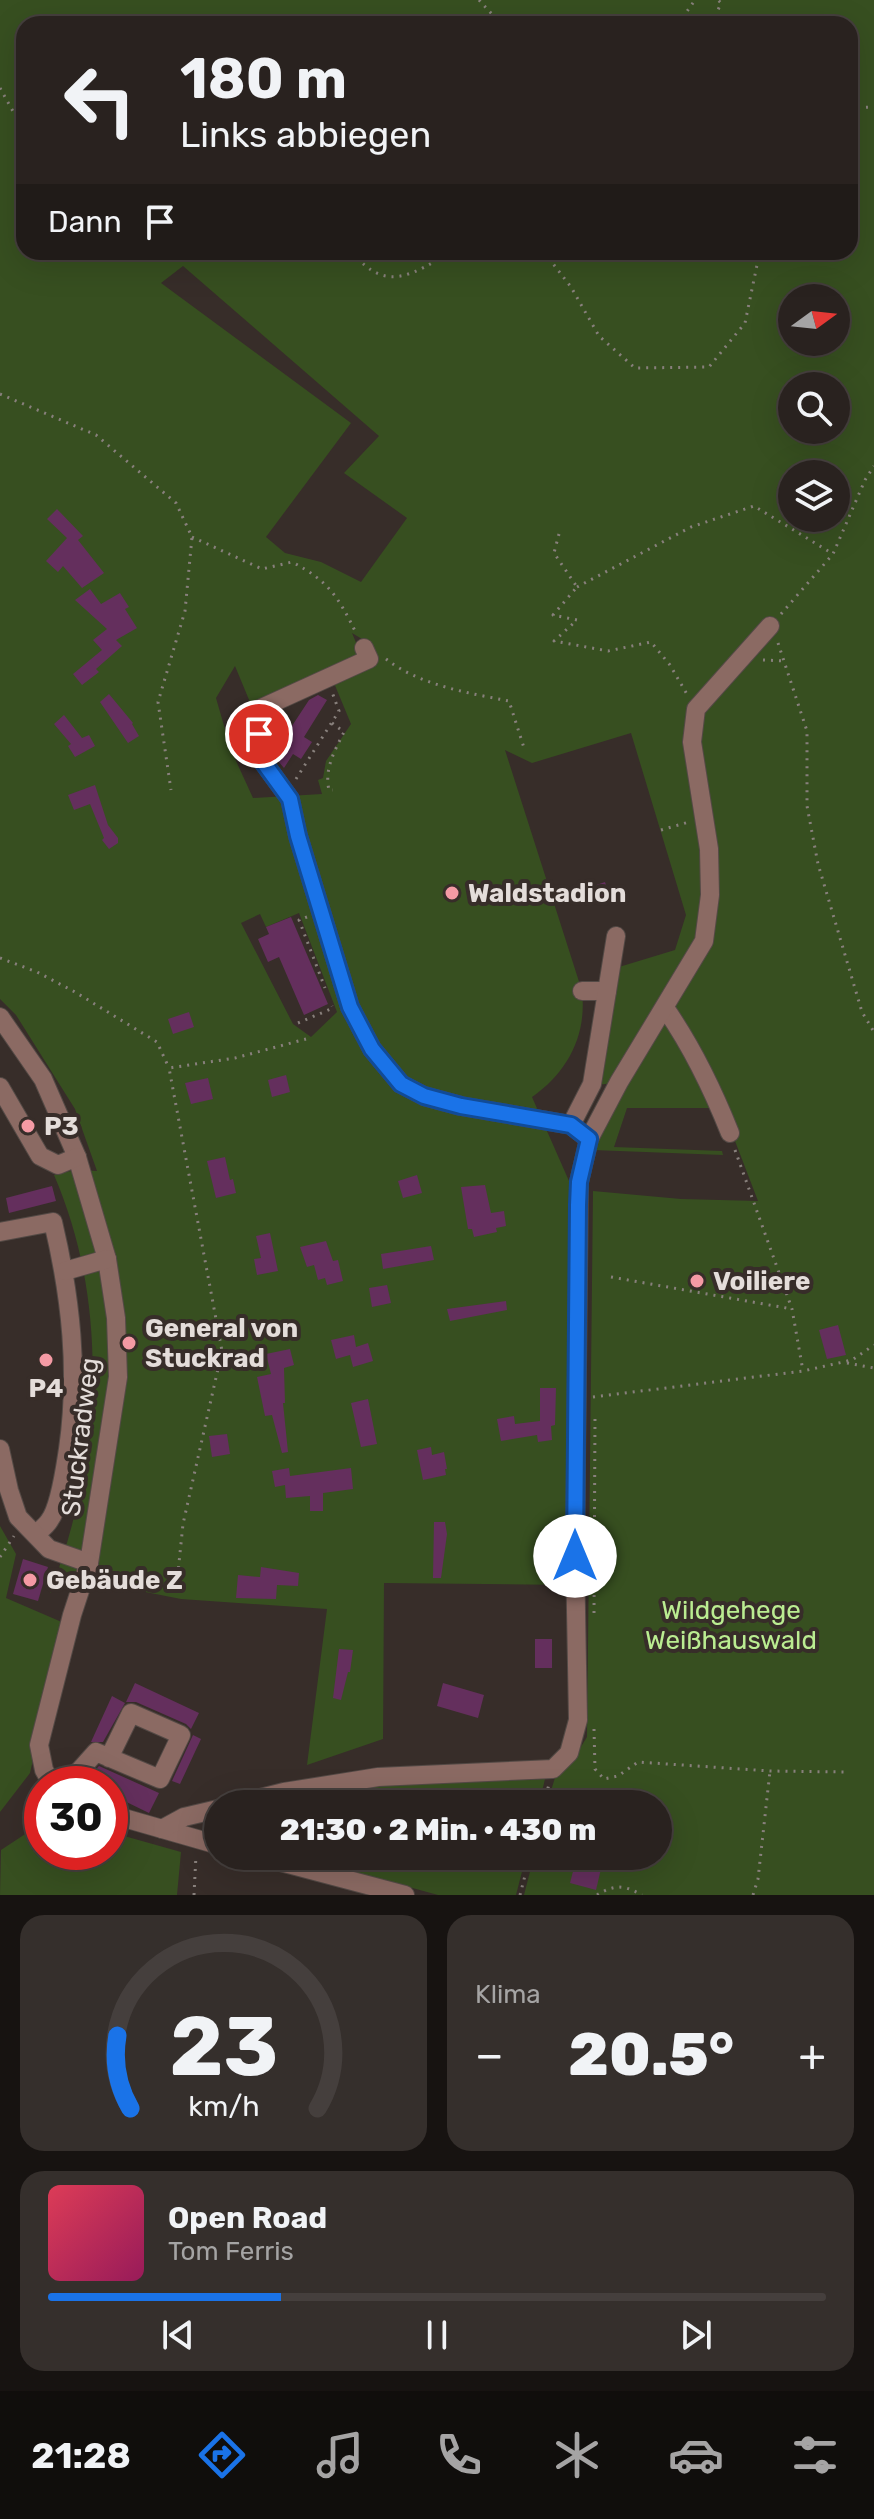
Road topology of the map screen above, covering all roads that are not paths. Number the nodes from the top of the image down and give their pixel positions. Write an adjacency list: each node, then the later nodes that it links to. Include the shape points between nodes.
1 (770, 626): 6 (street, via 696,709 692,742 709,849 710,895 704,941)
2 (364, 648): 9 (street, via 369,659 257,710 261,759 290,799 350,1007 372,1049 401,1084 461,1106)
3 (616, 936): 5 (street)
4 (582, 991): 5 (street)
5 (607, 991): 9 (street, via 592,1084)
6 (665, 1008): 10 (street, via 710,1082); 11 (street)
7 (2, 1023): 12 (street, Stuckradweg, via 43,1079)
8 (0, 1087): 12 (street, via 40,1156 58,1165)
9 (571, 1125): 11 (street)
10 (730, 1133)
11 (589, 1139): 22 (street, via 578,1196 578,1720 569,1753 553,1769 378,1777)
12 (77, 1157): 14 (street, Stuckradweg)
13 (0, 1232): 15 (street, via 53,1222)
14 (107, 1259): 15 (street); 18 (street, Stuckradweg, via 118,1377)
15 (65, 1271): 17 (street, via 75,1353 73,1417 51,1519)
16 (0, 1449): 17 (street, via 18,1517)
17 (36, 1534): 18 (street, via 49,1549)
18 (89, 1563): 20 (street, Stuckradweg, via 39,1745)
19 (109, 1758): 21 (street, via 96,1752)
20 (43, 1766)
21 (83, 1766)
22 (297, 1790)
23 (204, 1812): 25 (street)
24 (128, 1819): 25 (street)
25 (162, 1829): 26 (street)
26 (204, 1842)
27 (311, 1870): 28 (street)
28 (405, 1895)

